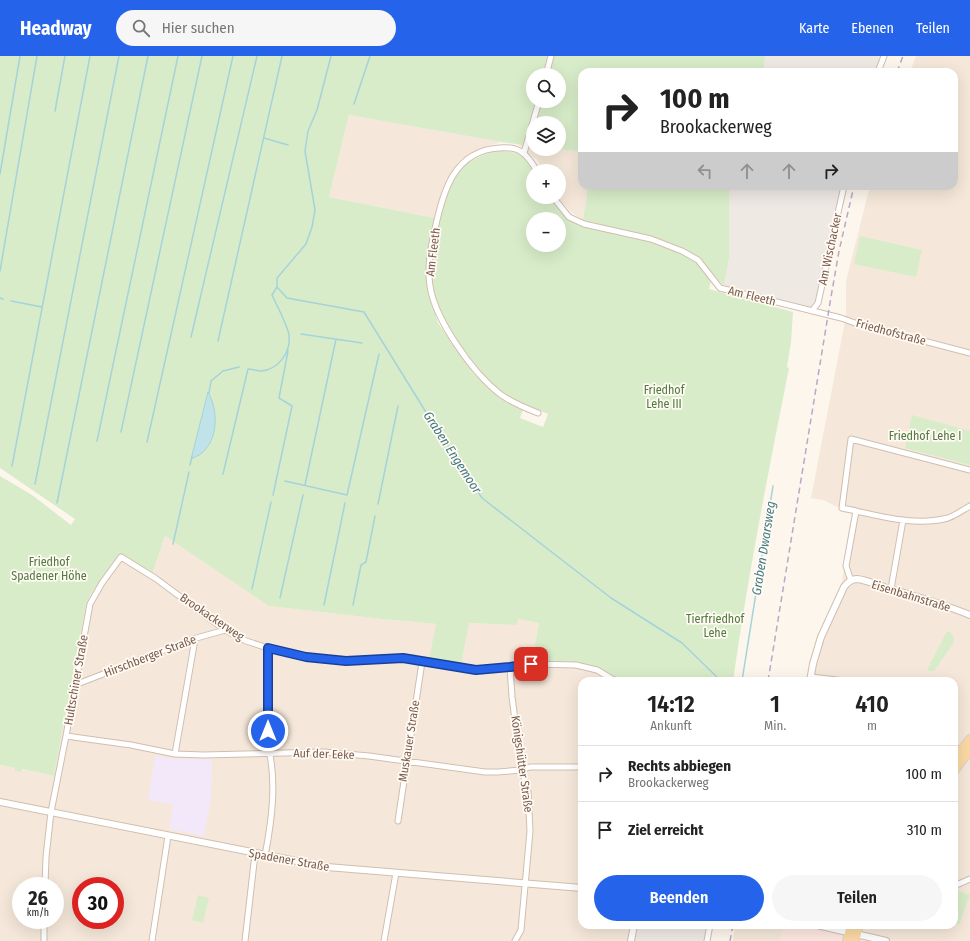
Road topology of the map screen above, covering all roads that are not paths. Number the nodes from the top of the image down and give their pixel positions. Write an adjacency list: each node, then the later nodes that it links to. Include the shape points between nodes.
1 (551, 56): 3 (street)
2 (884, 56): 4 (street)
3 (548, 68)
4 (880, 68)
5 (537, 108): 6 (street)
6 (524, 153): 7 (street); 12 (street, Am Fleeth, via 515,148 492,148 470,157 458,169 444,193 429,269 430,287 440,320 478,375 500,394)
7 (532, 164)
8 (843, 190): 10 (street, Am Wischacker, via 818,303)
9 (559, 204): 10 (street, Am Fleeth, via 569,217 584,224 651,239 682,251 698,260 720,288)
10 (812, 310): 11 (street, Friedhofstraße)
11 (970, 352)
12 (538, 413)
13 (970, 470): 15 (street, via 850,439 842,508)
14 (970, 506): 16 (street, via 953,516 938,520)
15 (856, 511): 16 (street); 18 (street, via 846,566)
16 (903, 520): 19 (street)
17 (121, 557): 21 (street, Brookackerweg, via 155,578); 28 (street, Hultschiner Straße, via 90,604)
18 (851, 581): 19 (street, Eisenbahnstraße, via 857,579); 27 (street, via 844,587 821,637)
19 (891, 589): 20 (street, Eisenbahnstraße)
20 (970, 615)
21 (226, 630): 22 (street, Hirschberger Straße); 23 (street, Brookackerweg, via 246,641)
22 (193, 640): 28 (street, Hirschberger Straße, via 80,683); 33 (street)
23 (268, 648): 24 (street, Brookackerweg, via 306,657 346,661 403,658); 32 (street)
24 (422, 662): 25 (street, Brookackerweg, via 476,670); 35 (street, Muskauer Straße)
25 (510, 667): 26 (street, Brookackerweg, via 538,663 576,665 598,670); 38 (street, Königshütter Straße)
26 (608, 677)
27 (811, 677)
28 (76, 682): 29 (street, Hultschiner Straße)
29 (66, 736): 33 (street, Auf der Eeke); 40 (street, Hultschiner Straße)
30 (970, 739): 34 (main road)
31 (970, 750): 36 (main road)
32 (270, 753): 33 (street, Auf der Eeke); 35 (street, Auf der Eeke, via 324,752); 44 (street, via 274,797)
33 (175, 754)
34 (958, 755)
35 (406, 761): 38 (street, Auf der Eeke, via 485,772); 41 (street, Muskauer Straße)
36 (958, 766)
37 (578, 767): 38 (street, Auf der Eeke, via 530,767)
38 (521, 770): 48 (street, Königshütter Straße, via 528,792 530,831)
39 (0, 802): 40 (street, Spadener Straße)
40 (51, 812): 42 (street, Spadener Straße); 46 (street, Hultschiner Straße)
41 (398, 821)
42 (168, 836): 43 (street, Spadener Straße); 57 (street)
43 (255, 854): 44 (street, Spadener Straße); 58 (street)
44 (265, 856): 45 (street, Spadener Straße, via 327,867)
45 (396, 873): 48 (street, Spadener Straße); 59 (street)
46 (45, 877)
47 (970, 879): 49 (street)
48 (526, 884): 50 (street, Spadener Straße); 60 (street, Königshütter Straße, via 521,930)
49 (958, 884)
50 (578, 888)
51 (44, 929): 56 (street)
52 (633, 929): 61 (street)
53 (709, 929): 62 (street)
54 (835, 929): 55 (street)
55 (853, 933): 63 (main road); 64 (street)
56 (44, 941)
57 (152, 941)
58 (245, 941)
59 (384, 941)
60 (515, 941)
61 (631, 941)
62 (707, 941)
63 (847, 941)
64 (886, 941)

